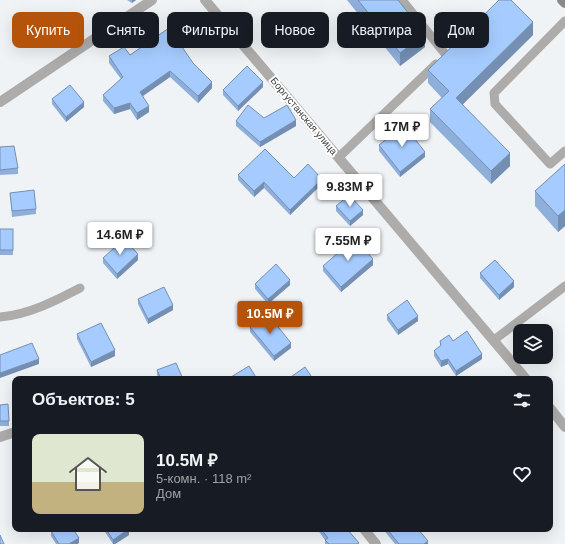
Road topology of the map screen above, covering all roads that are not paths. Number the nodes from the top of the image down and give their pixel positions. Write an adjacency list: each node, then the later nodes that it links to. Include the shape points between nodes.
1 (152, 0): 7 (street)
2 (206, 0): 9 (street, Боргустанская улица)
3 (402, 0): 9 (lane, via 449,52)
4 (562, 0): 5 (street)
5 (565, 3)
6 (565, 21): 8 (lane, via 494,92 495,104 550,164)
7 (0, 102)
8 (565, 150)
9 (339, 157): 13 (street, Боргустанская улица)
10 (565, 286): 13 (lane)
11 (80, 288): 12 (lane, via 49,304)
12 (0, 317)
13 (494, 340): 14 (street, Боргустанская улица)
14 (524, 376)
15 (553, 412): 16 (street)
16 (565, 427)
17 (12, 433): 18 (street)
18 (0, 437)
19 (366, 532): 20 (street)
20 (376, 544)

